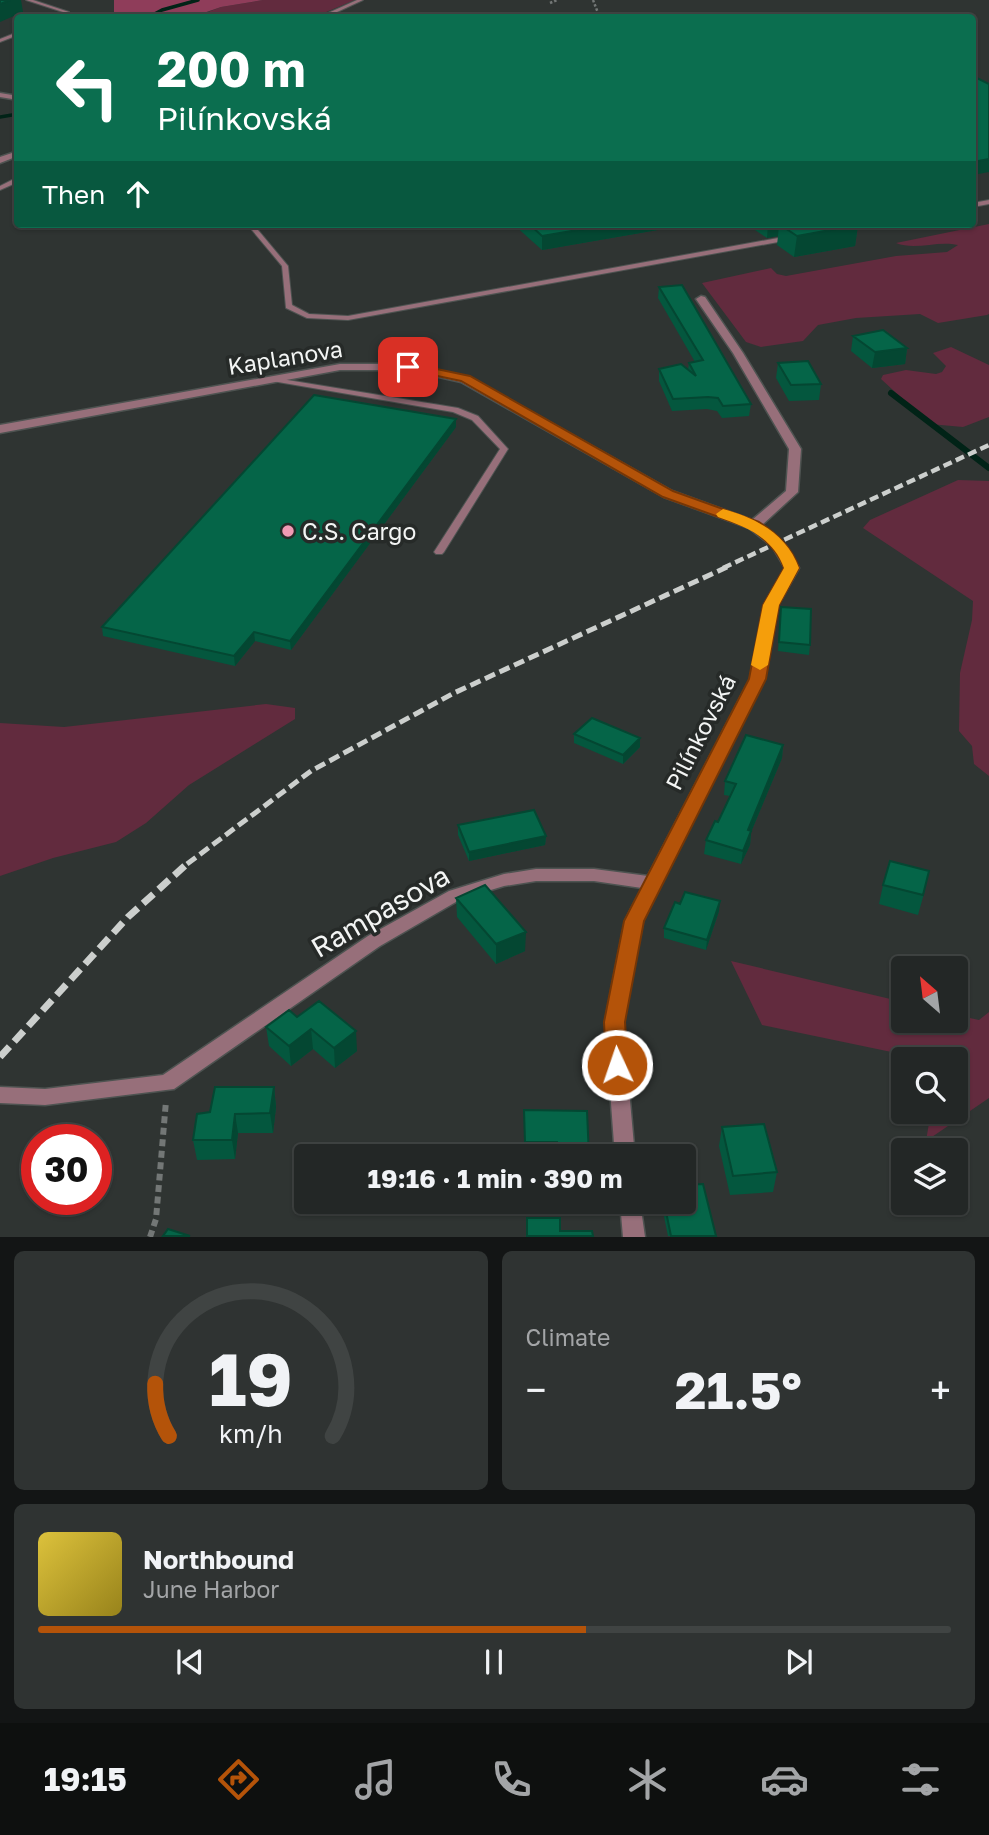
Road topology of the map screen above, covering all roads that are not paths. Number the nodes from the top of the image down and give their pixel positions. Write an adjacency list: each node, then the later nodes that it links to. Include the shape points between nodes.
1 (28, 0): 3 (lane, via 67,12)
2 (362, 0): 4 (lane)
3 (63, 14)
4 (329, 14)
5 (253, 228): 8 (lane, via 285,267 289,306 306,316 348,318)
6 (846, 228): 7 (lane)
7 (841, 229)
8 (802, 236)
9 (701, 299): 12 (street, via 795,449 792,492)
10 (272, 379): 11 (street, Kaplanova); 12 (street, Kaplanova, via 340,367 408,367 465,379 668,494); 13 (lane, via 456,410 475,418 504,449)
11 (0, 429)
12 (754, 525): 14 (street, Pilínkovská, via 787,554 792,568 771,605 757,679)
13 (439, 552)
14 (651, 883): 15 (street, Rampasova, via 594,875 536,875 455,895 373,941 167,1083 44,1097); 16 (street, Pilínkovská, via 634,921 614,1022)
15 (0, 1095)
16 (624, 1144)
17 (631, 1214): 18 (street)
18 (634, 1237)

